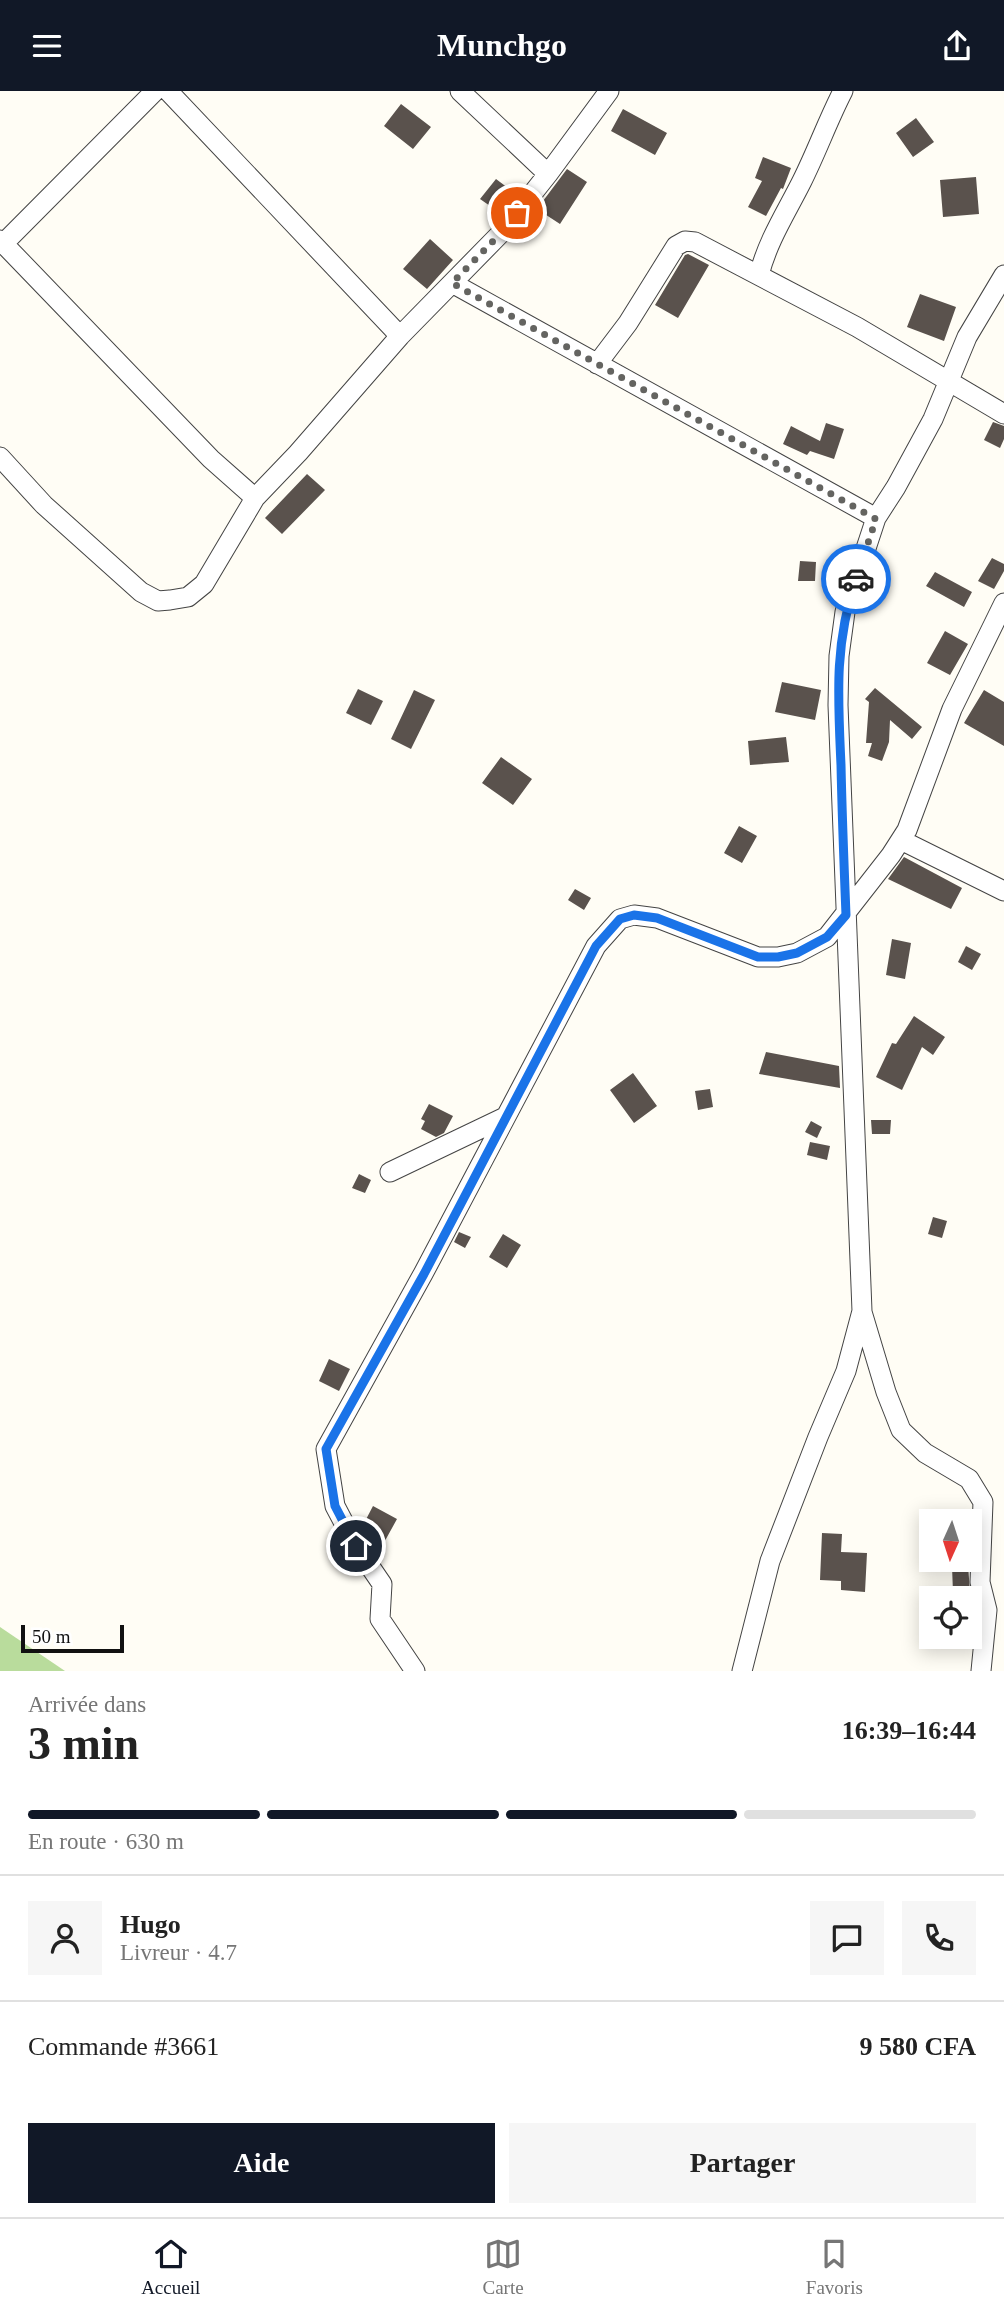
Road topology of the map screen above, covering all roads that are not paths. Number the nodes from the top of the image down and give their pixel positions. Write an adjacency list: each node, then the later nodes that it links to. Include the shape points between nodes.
1 (155, 91): 7 (street)
2 (168, 91): 11 (street)
3 (460, 91): 6 (street)
4 (609, 91): 6 (street)
5 (843, 91): 8 (street, via 776,226)
6 (548, 174): 10 (street, via 502,232)
7 (2, 242): 16 (street, via 211,459)
8 (759, 275): 12 (street, via 685,241 676,246); 13 (street)
9 (1004, 275): 13 (street, via 967,337)
10 (452, 283): 11 (street); 12 (street)
11 (400, 336): 16 (street)
12 (597, 364): 17 (street)
13 (950, 381): 14 (street); 17 (street)
14 (1004, 414)
15 (0, 457): 16 (street, via 44,505 141,592 158,601 188,597 204,584)
16 (255, 498)
17 (876, 519): 21 (street, via 845,612 839,656)
18 (1004, 603): 19 (street, via 952,709)
19 (901, 840): 20 (street); 21 (street)
20 (1004, 891)
21 (846, 915): 22 (street, via 827,937 778,957 758,957 657,918 634,915 620,919 596,946); 24 (street)
22 (505, 1117): 23 (street); 25 (street, via 326,1449 335,1506 382,1584 380,1619)
23 (390, 1172)
24 (862, 1311): 26 (street, via 846,1371 770,1561); 27 (street, via 901,1430 925,1453 970,1479 983,1501 980,1582 988,1610)
25 (415, 1671)
26 (742, 1671)
27 (981, 1671)

